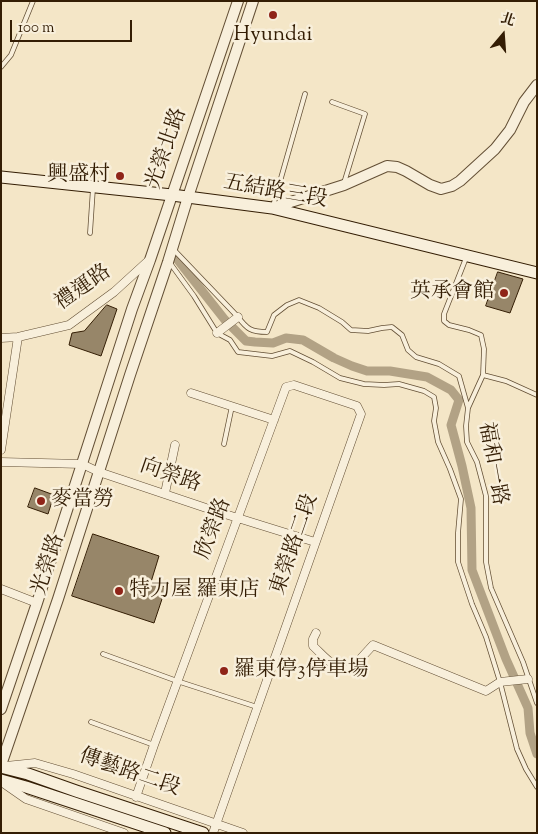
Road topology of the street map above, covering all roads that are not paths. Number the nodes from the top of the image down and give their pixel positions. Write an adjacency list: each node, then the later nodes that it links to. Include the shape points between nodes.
1 (33, 1): 4 (lane, via 11,54)
2 (238, 1): 11 (street, 光榮北路)
3 (253, 1): 12 (street, 光榮北路)
4 (1, 67)
5 (537, 86): 9 (street, via 495,149 452,186 441,189 398,167 387,166)
6 (305, 94): 13 (lane)
7 (332, 102): 9 (lane, via 365,114)
8 (1, 177): 10 (main road, 五結路三段)
9 (344, 186): 13 (street)
10 (94, 188): 11 (main road, 五結路三段); 14 (lane)
11 (172, 195): 12 (main road, 五結路三段); 17 (street, 光榮北路)
12 (188, 198): 13 (main road, 五結路三段); 15 (street, 光榮北路)
13 (272, 208): 16 (main road, 五結路三段)
14 (90, 233)
15 (172, 248): 18 (street, 光榮北路); 21 (lane)
16 (467, 256): 19 (main road, 五結路三段); 25 (lane, 福和一路, via 444,321 481,336)
17 (150, 260): 20 (street, 光榮北路); 23 (street, 禮運路, via 69,325)
18 (168, 262): 22 (lane); 37 (street, 光榮路)
19 (537, 273)
20 (132, 309): 36 (street, 光榮路)
21 (238, 317): 22 (street); 30 (lane, via 247,328 267,332 274,315 299,300 319,308 351,330 392,327 402,335 408,350 416,357 439,364 459,376)
22 (217, 333): 47 (lane, via 230,340 238,352 272,356 290,351 340,378 364,384 399,384 424,391 434,398 438,442 461,500 458,562)
23 (18, 337): 24 (street, 禮運路); 34 (street)
24 (1, 338)
25 (483, 375): 28 (lane); 30 (lane, 福和一路)
26 (286, 387): 31 (street, 欣榮路); 40 (street, 東榮路二段, via 294,385 357,406 361,414)
27 (191, 393): 29 (street)
28 (537, 395)
29 (232, 406): 31 (street); 32 (lane)
30 (468, 408): 45 (lane, 福和一路, via 468,442 486,496 486,562 491,588)
31 (274, 420): 39 (street, 欣榮路)
32 (224, 444)
33 (175, 445): 38 (street)
34 (1, 450)
35 (1, 462): 36 (street)
36 (82, 464): 37 (street, 向榮路); 42 (street, 光榮路)
37 (99, 472): 38 (street, 向榮路); 53 (street, 光榮路)
38 (165, 493): 39 (street, 向榮路)
39 (238, 518): 40 (street, 向榮路); 46 (street, 欣榮路)
40 (315, 542): 49 (street, 東榮路二段)
41 (1, 590): 42 (street)
42 (37, 603): 50 (street, 光榮路)
43 (316, 633): 47 (street, via 313,646 344,670 352,669 372,645 486,691)
44 (102, 654): 46 (lane)
45 (528, 679): 47 (street); 48 (lane, 福和一路)
46 (177, 681): 49 (lane); 52 (street, 欣榮路)
47 (500, 682): 55 (lane, via 517,749)
48 (537, 703)
49 (257, 707): 57 (street, 東榮路二段)
50 (1, 709)
51 (91, 722): 52 (lane)
52 (154, 745): 56 (street, 欣榮路)
53 (1, 766): 56 (street, 傳藝路二段, via 35,763); 60 (main road, 傳藝路二段)
54 (1, 781): 58 (street, 傳藝路二段, via 26,800); 59 (main road, 傳藝路二段)
55 (537, 787)
56 (136, 797): 57 (street, 傳藝路二段)
57 (216, 823): 61 (street, 東榮路二段); 62 (street, 傳藝路二段)
58 (124, 833)
59 (164, 833)
60 (202, 833)
61 (213, 833)
62 (243, 833)

